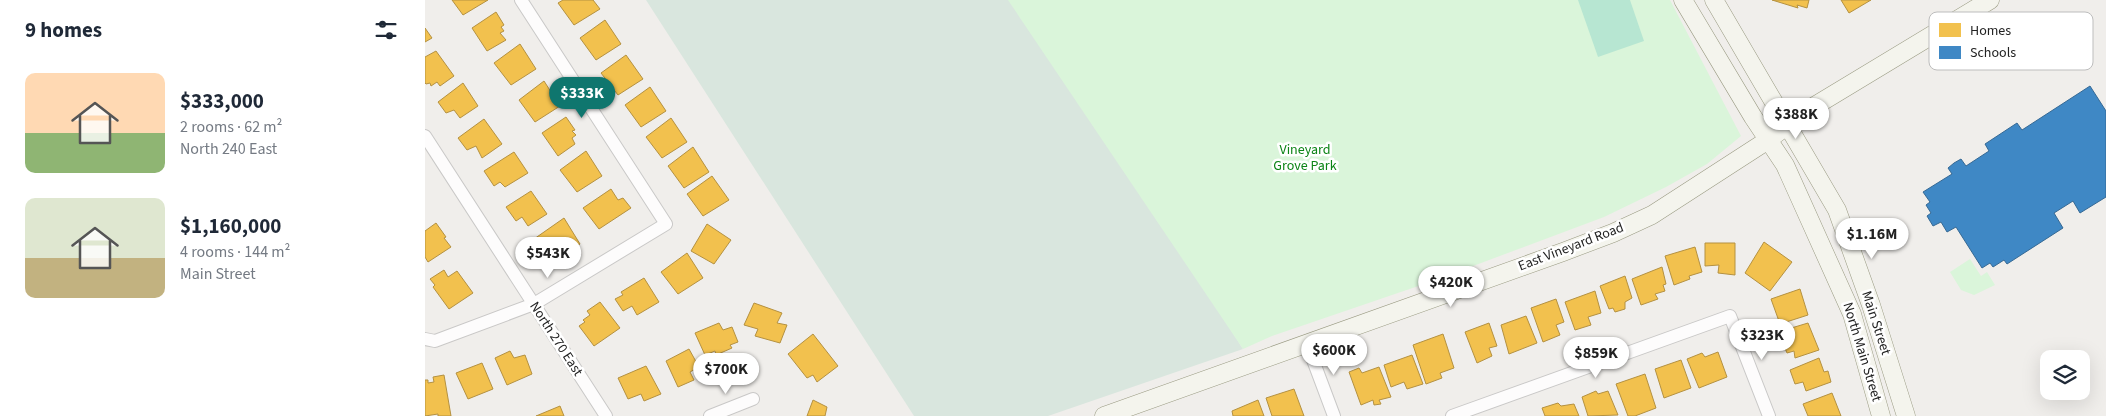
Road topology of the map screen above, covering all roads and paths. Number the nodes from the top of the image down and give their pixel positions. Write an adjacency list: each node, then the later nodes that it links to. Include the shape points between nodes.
1 (521, 0): 10 (street, via 666,224)
2 (1683, 0): 9 (street, North Main Street)
3 (1714, 0): 7 (street)
4 (1990, 0): 5 (street, East Vineyard Road)
5 (1970, 12)
6 (1929, 37): 7 (street, East Vineyard Road, via 1809,109)
7 (1788, 126): 9 (street, East Vineyard Road); 22 (street, Main Street, via 1837,210)
8 (425, 136): 10 (street, North 270 East)
9 (1769, 140): 12 (street, East Vineyard Road, via 1652,215 1613,233); 21 (street, North Main Street, via 1785,165 1852,314)
10 (534, 304): 11 (street, via 435,341); 15 (street, North 270 East)
11 (425, 339)
12 (1309, 343): 17 (street, East Vineyard Road); 18 (street)
13 (753, 399): 16 (street)
14 (1468, 414): 19 (street); 20 (street, via 1731,316)
15 (606, 416)
16 (710, 416)
17 (1105, 416)
18 (1334, 416)
19 (1452, 416)
20 (1769, 416)
21 (1881, 416)
22 (1905, 416)

